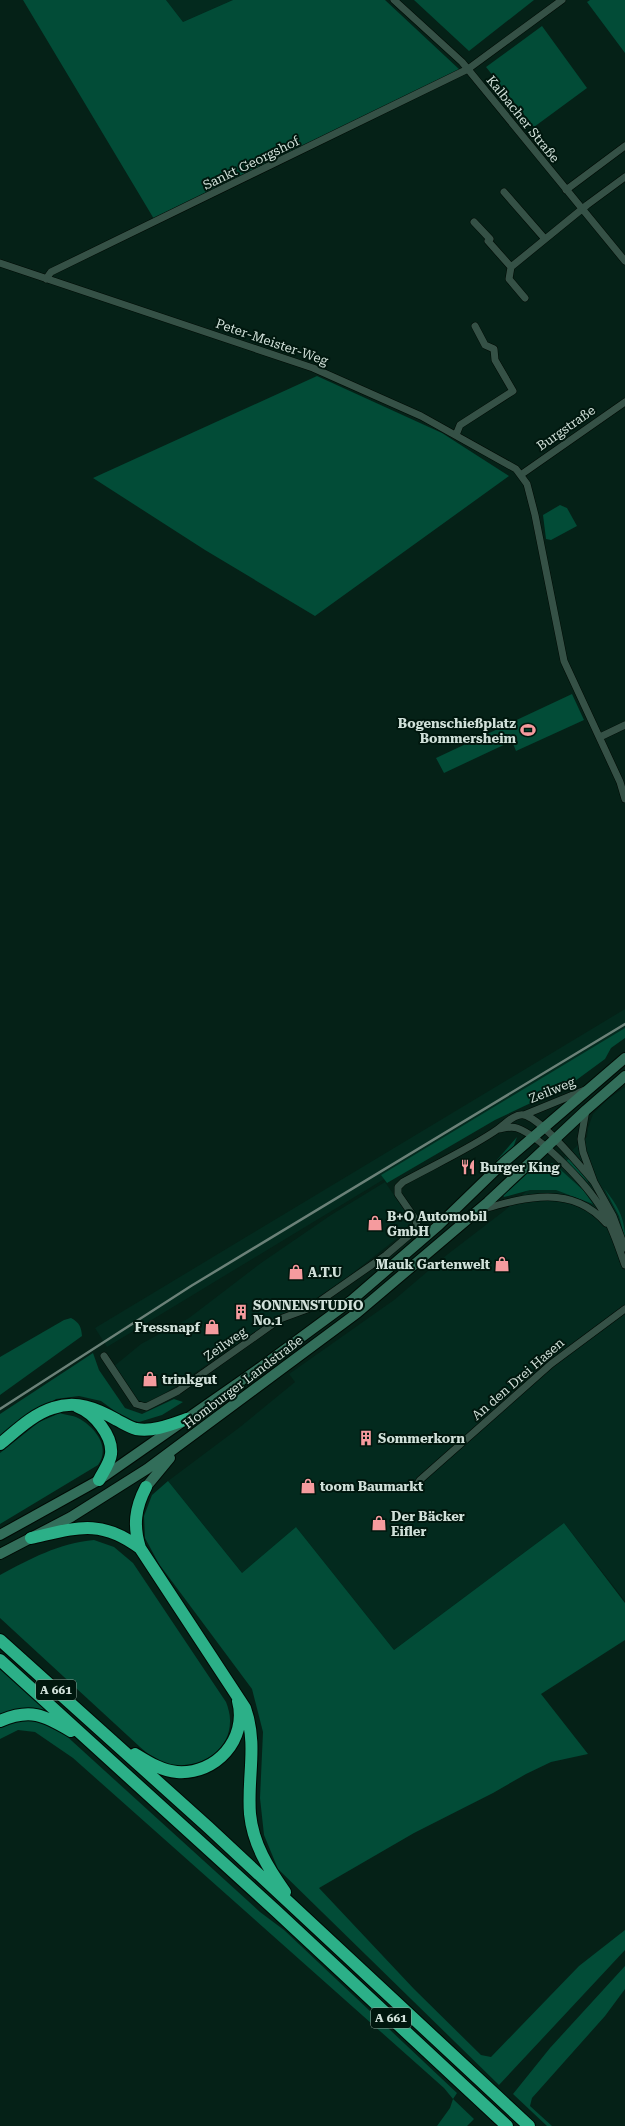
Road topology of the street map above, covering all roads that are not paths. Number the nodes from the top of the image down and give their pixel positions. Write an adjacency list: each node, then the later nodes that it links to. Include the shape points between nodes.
1 (394, 0): 3 (street, Kalbacher Straße)
2 (562, 0): 3 (street, Sankt Georgshof)
3 (468, 70): 6 (street, Kalbacher Straße); 14 (street, Sankt Georgshof, via 52,272)
4 (625, 146): 6 (street)
5 (625, 177): 8 (street)
6 (566, 190): 8 (street, Kalbacher Straße)
7 (504, 192): 10 (street)
8 (584, 210): 10 (street); 11 (street, Kalbacher Straße)
9 (474, 222): 13 (street)
10 (545, 239): 13 (street)
11 (625, 261)
12 (0, 263): 14 (street, Peter-Meister-Weg)
13 (511, 267): 15 (street, via 509,279)
14 (46, 279): 18 (street, Peter-Meister-Weg, via 297,361 394,403)
15 (525, 298)
16 (475, 326): 18 (street, via 485,345 494,349 495,360 513,391 460,425)
17 (625, 402): 19 (street, Burgstraße)
18 (456, 435): 19 (street, Peter-Meister-Weg)
19 (522, 474): 21 (street, via 535,515 564,661)
20 (625, 725): 21 (street)
21 (600, 737): 22 (street)
22 (625, 799)
23 (625, 1058): 25 (main road, Homburger Landstraße)
24 (625, 1076): 26 (main road, Homburger Landstraße)
25 (589, 1088): 27 (street, Zeilweg); 28 (main road, Homburger Landstraße)
26 (586, 1110): 31 (main road, Homburger Landstraße); 33 (street, via 580,1139)
27 (524, 1115): 28 (street, Zeilweg); 29 (street, Zeilweg, via 517,1116)
28 (544, 1129): 30 (main road, Homburger Landstraße); 31 (street, Zeilweg)
29 (497, 1130): 30 (street, Zeilweg, via 516,1127); 39 (street, Zeilweg, via 398,1187 398,1194 416,1220 417,1226 386,1254 310,1308 280,1319 169,1397 146,1407 136,1404)
30 (534, 1138): 32 (street, Zeilweg); 41 (main road, Homburger Landstraße, via 504,1162 439,1225 352,1300)
31 (554, 1139): 32 (main road, Homburger Landstraße); 33 (street, Zeilweg)
32 (545, 1148): 34 (main road, Homburger Landstraße); 35 (street, Zeilweg, via 593,1194)
33 (594, 1182): 36 (street, via 613,1216)
34 (478, 1211): 35 (street, via 521,1198 541,1196 564,1199 593,1211); 43 (main road, Homburger Landstraße, via 358,1314)
35 (611, 1229): 37 (street, Zeilweg)
36 (625, 1248)
37 (625, 1265)
38 (625, 1309): 46 (street, An den Drei Hasen, via 551,1364 420,1480)
39 (104, 1356)
40 (71, 1405): 41 (highway, via 94,1408 126,1426 136,1428 163,1427); 42 (highway, via 51,1408 39,1414); 44 (highway, via 92,1416 109,1441 111,1456)
41 (187, 1419): 44 (main road, Homburger Landstraße)
42 (0, 1444)
43 (183, 1444): 45 (main road); 48 (main road, Homburger Landstraße, via 109,1494)
44 (99, 1480): 47 (main road, Homburger Landstraße)
45 (146, 1487): 49 (highway, via 136,1510 135,1523)
46 (416, 1489)
47 (0, 1535)
48 (31, 1538): 49 (highway, via 86,1526 109,1531); 50 (main road, Homburger Landstraße)
49 (140, 1548): 53 (highway)
50 (0, 1554)
51 (0, 1640): 55 (highway, A 661)
52 (0, 1660): 56 (highway, A 661)
53 (235, 1691): 55 (highway, via 240,1717 233,1743 225,1754 203,1769 190,1772 164,1770); 57 (highway, A 661, via 245,1708 252,1733 250,1800 253,1830 263,1858)
54 (0, 1721): 56 (highway, via 37,1714)
55 (112, 1741): 57 (highway, A 661)
56 (94, 1745): 58 (highway, A 661)
57 (300, 1912): 59 (highway, A 661)
58 (507, 2126)
59 (529, 2126)

